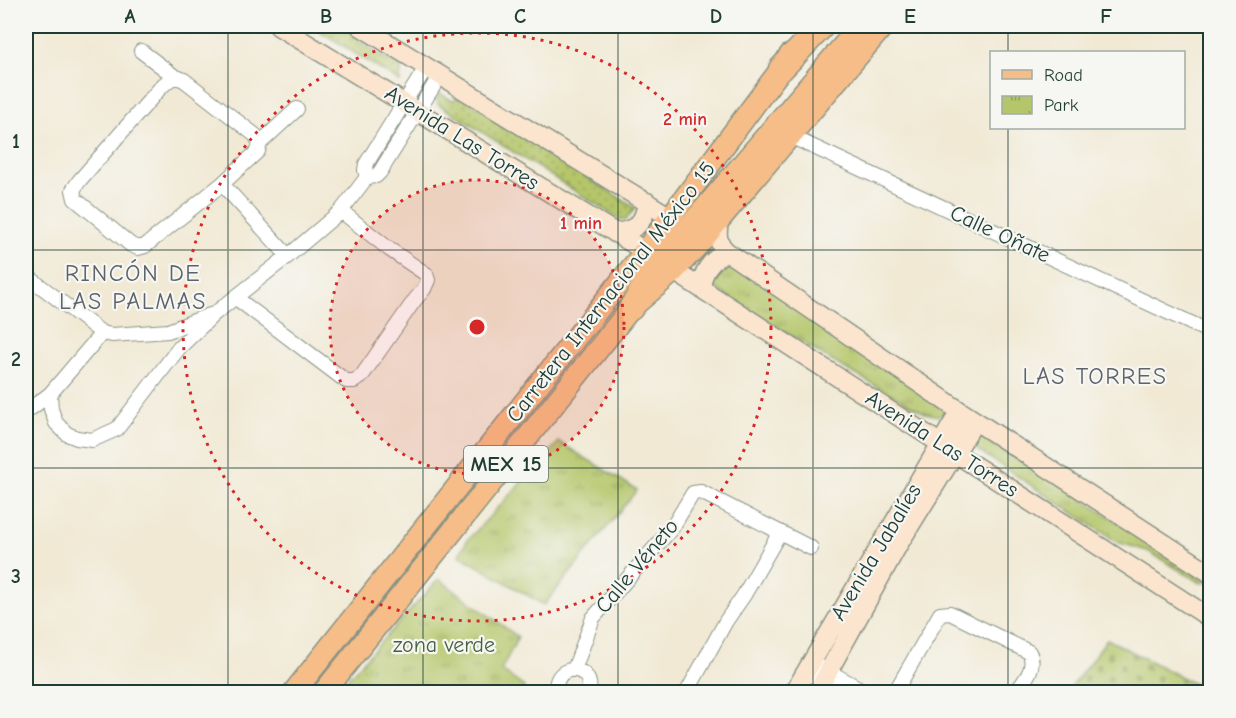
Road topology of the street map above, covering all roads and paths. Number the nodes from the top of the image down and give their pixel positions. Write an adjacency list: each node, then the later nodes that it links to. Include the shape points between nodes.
1 (278, 26): 11 (street, Avenida Las Torres)
2 (360, 26): 9 (street, Avenida Las Torres)
3 (807, 26): 8 (main road, Carretera Internacional México 15 / MEX 15)
4 (822, 26): 8 (highway)
5 (862, 26): 19 (highway, MEX 15)
6 (883, 26): 13 (main road, Carretera Internacional México 15 / MEX 15)
7 (141, 51): 10 (street)
8 (781, 69): 18 (main road, Carretera Internacional México 15 / MEX 15)
9 (434, 70): 11 (street); 16 (street, Avenida Las Torres)
10 (174, 76): 14 (street, via 255,135); 15 (street, via 79,181 73,190 75,199 138,248)
11 (411, 106): 17 (street, via 366,164 367,177); 20 (street, Avenida Las Torres)
12 (297, 109): 14 (street)
13 (790, 136): 19 (main road, Carretera Internacional México 15 / MEX 15); 31 (street, Calle Oñate)
14 (260, 143): 15 (street, via 258,151)
15 (222, 183): 23 (street)
16 (647, 202): 18 (street, Avenida Las Torres); 20 (street, via 638,225)
17 (341, 212): 23 (street); 27 (street, via 426,274 428,280 361,377 346,381)
18 (670, 217): 21 (main road, Carretera Internacional México 15 / MEX 15)
19 (705, 229): 22 (street, via 717,237); 24 (main road, Carretera Internacional México 15 / MEX 15); 28 (highway, MEX 15, via 661,262)
20 (615, 233): 21 (street, Avenida Las Torres)
21 (645, 252): 45 (main road, Carretera Internacional México 15 / MEX 15)
22 (727, 252): 26 (street, via 712,262); 36 (street, Avenida Las Torres)
23 (288, 256): 27 (street)
24 (674, 271): 26 (street, Avenida Las Torres); 28 (main road, Carretera Internacional México 15 / MEX 15)
25 (27, 279): 32 (street)
26 (702, 289): 37 (street, Avenida Las Torres)
27 (236, 298): 29 (street)
28 (631, 308): 46 (main road, Carretera Internacional México 15 / MEX 15)
29 (214, 314): 30 (street); 33 (street)
30 (168, 331): 32 (street); 33 (street, via 178,337)
31 (1210, 332)
32 (102, 333): 34 (street)
33 (179, 348): 34 (street, via 117,429 92,440 67,434 56,423)
34 (50, 394): 35 (street)
35 (26, 412)
36 (968, 416): 37 (street, Avenida Jabalíes); 40 (street, Avenida Las Torres)
37 (949, 448): 41 (street, Avenida Las Torres); 42 (street, Avenida Jabalíes); 44 (street, Avenida Jabalíes)
38 (780, 532): 39 (street); 43 (street, Calle Véneto, via 701,492 693,492 672,528 593,618); 49 (street)
39 (811, 548)
40 (1210, 573)
41 (1208, 610)
42 (808, 667): 44 (street); 50 (street, Avenida Jabalíes)
43 (574, 670): 47 (street, via 559,676); 48 (street, via 588,679)
44 (823, 682): 51 (street); 52 (street)
45 (294, 693)
46 (324, 693)
47 (556, 693)
48 (589, 693)
49 (687, 693)
50 (794, 693)
51 (843, 693)
52 (866, 693)
53 (895, 693): 54 (street, via 940,614 950,613 1029,652 1031,668)
54 (1016, 693)

